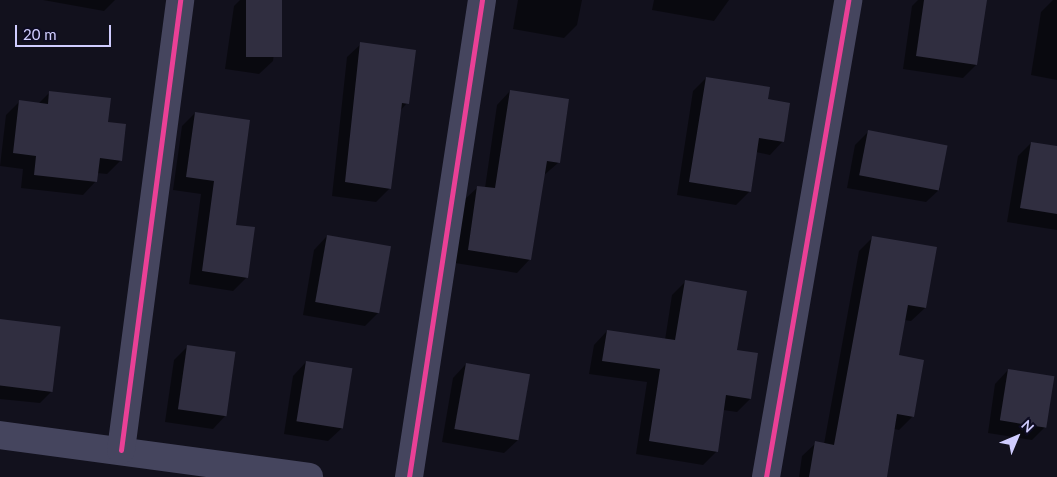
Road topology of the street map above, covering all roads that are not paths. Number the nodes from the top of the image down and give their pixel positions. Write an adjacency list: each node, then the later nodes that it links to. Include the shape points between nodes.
1 (180, 0): 5 (street)
2 (482, 0): 7 (street)
3 (848, 0): 8 (street)
4 (0, 434): 5 (street)
5 (121, 450): 6 (street)
6 (309, 477)
7 (409, 477)
8 (766, 477)

